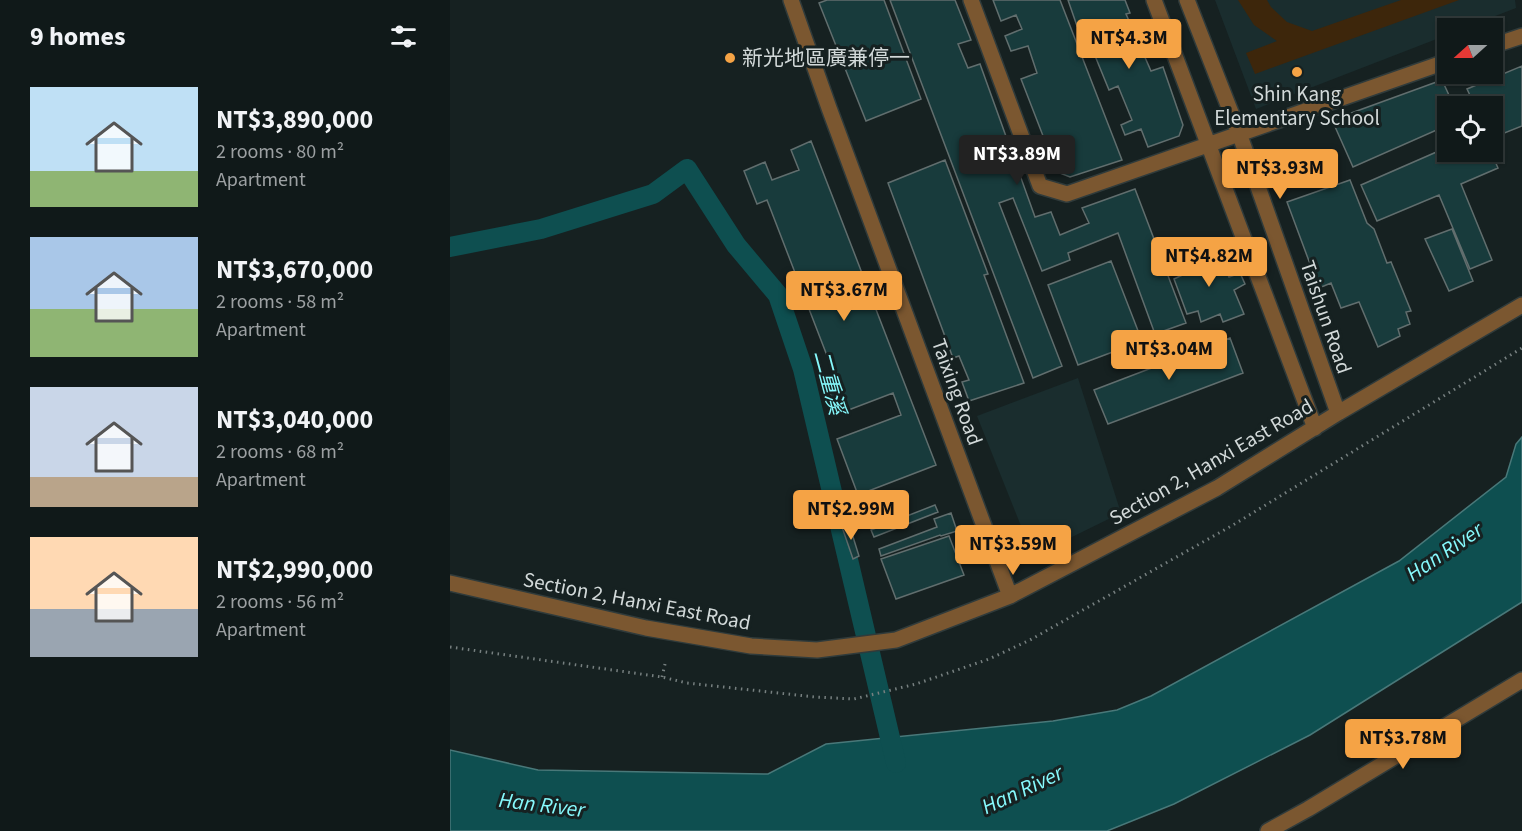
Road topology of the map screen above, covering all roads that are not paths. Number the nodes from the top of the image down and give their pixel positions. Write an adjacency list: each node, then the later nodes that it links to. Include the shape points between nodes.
1 (790, 0): 14 (street, Taixing Road)
2 (971, 0): 9 (street, via 1040,186 1067,194)
3 (1154, 0): 9 (street)
4 (1187, 0): 8 (street, Taishun Road)
5 (1522, 36): 6 (street)
6 (1503, 42)
7 (1437, 65): 8 (street)
8 (1239, 133): 9 (street); 11 (street, Taishun Road)
9 (1209, 144): 12 (street)
10 (1522, 305): 11 (street, Section 2, Hanxi East Road)
11 (1338, 413): 12 (street, Section 2, Hanxi East Road)
12 (1315, 428): 14 (street, Section 2, Hanxi East Road, via 1217,488)
13 (450, 584): 14 (street, Section 2, Hanxi East Road, via 646,628 751,646 816,650 896,640)
14 (1010, 596)
15 (1522, 680): 16 (street)
16 (1268, 831)

